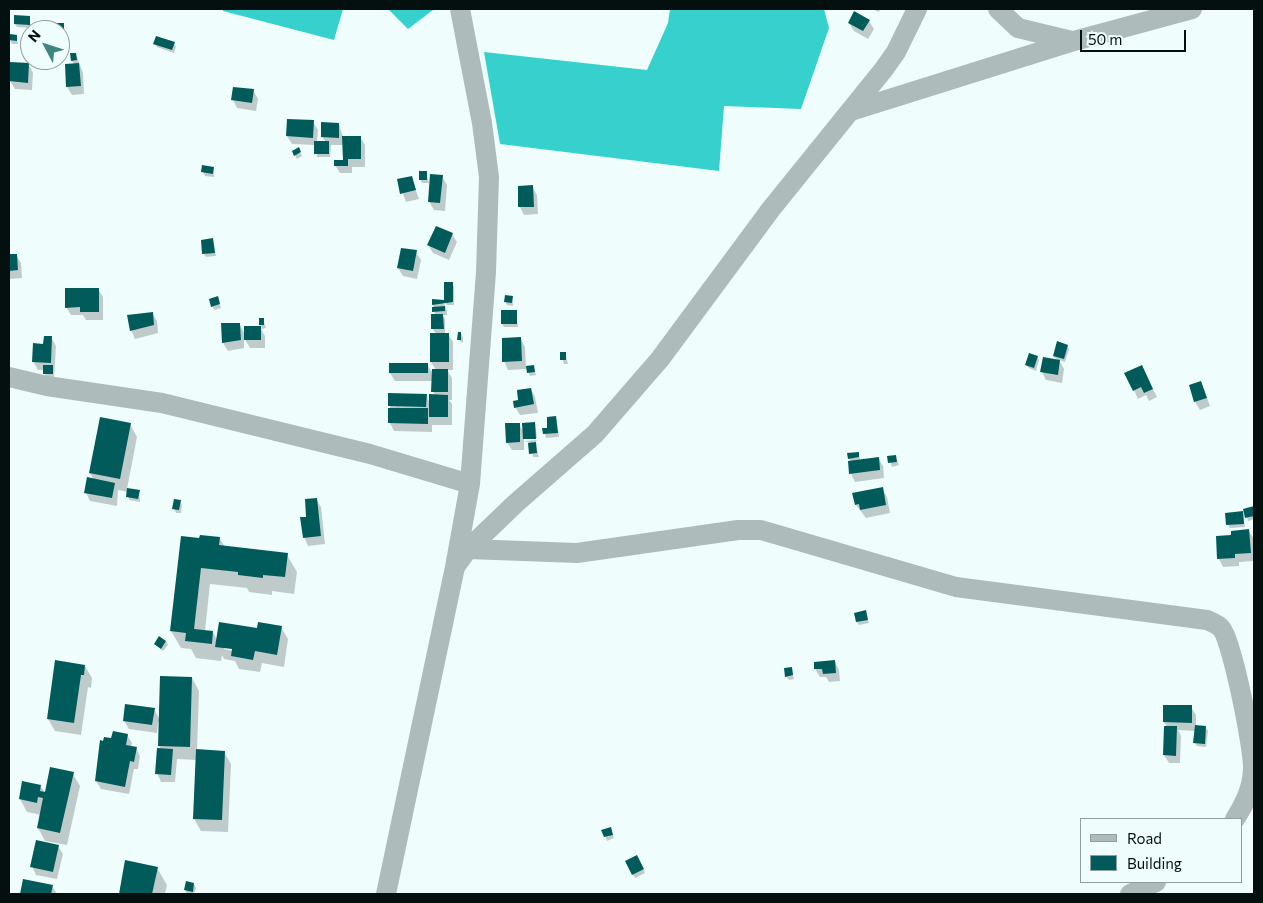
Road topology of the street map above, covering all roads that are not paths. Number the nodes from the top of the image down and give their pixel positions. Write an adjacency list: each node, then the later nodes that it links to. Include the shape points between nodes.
1 (460, 9): 8 (street, via 482,123 488,176 486,272)
2 (917, 9): 6 (street, via 896,52)
3 (998, 9): 5 (street, via 1024,31)
4 (1192, 9): 5 (street)
5 (1074, 42): 6 (street)
6 (852, 111): 9 (street, via 771,209 660,359 596,434)
7 (9, 377): 8 (street, via 47,386 162,403 360,451)
8 (470, 484): 10 (street)
9 (468, 549): 10 (street); 11 (street, via 578,553 738,530 761,530 956,587 1207,620 1221,628 1227,639 1244,706 1252,759 1249,797)
10 (455, 567): 13 (street)
11 (1236, 818)
12 (1154, 883): 14 (street)
13 (386, 894)
14 (1130, 894)

